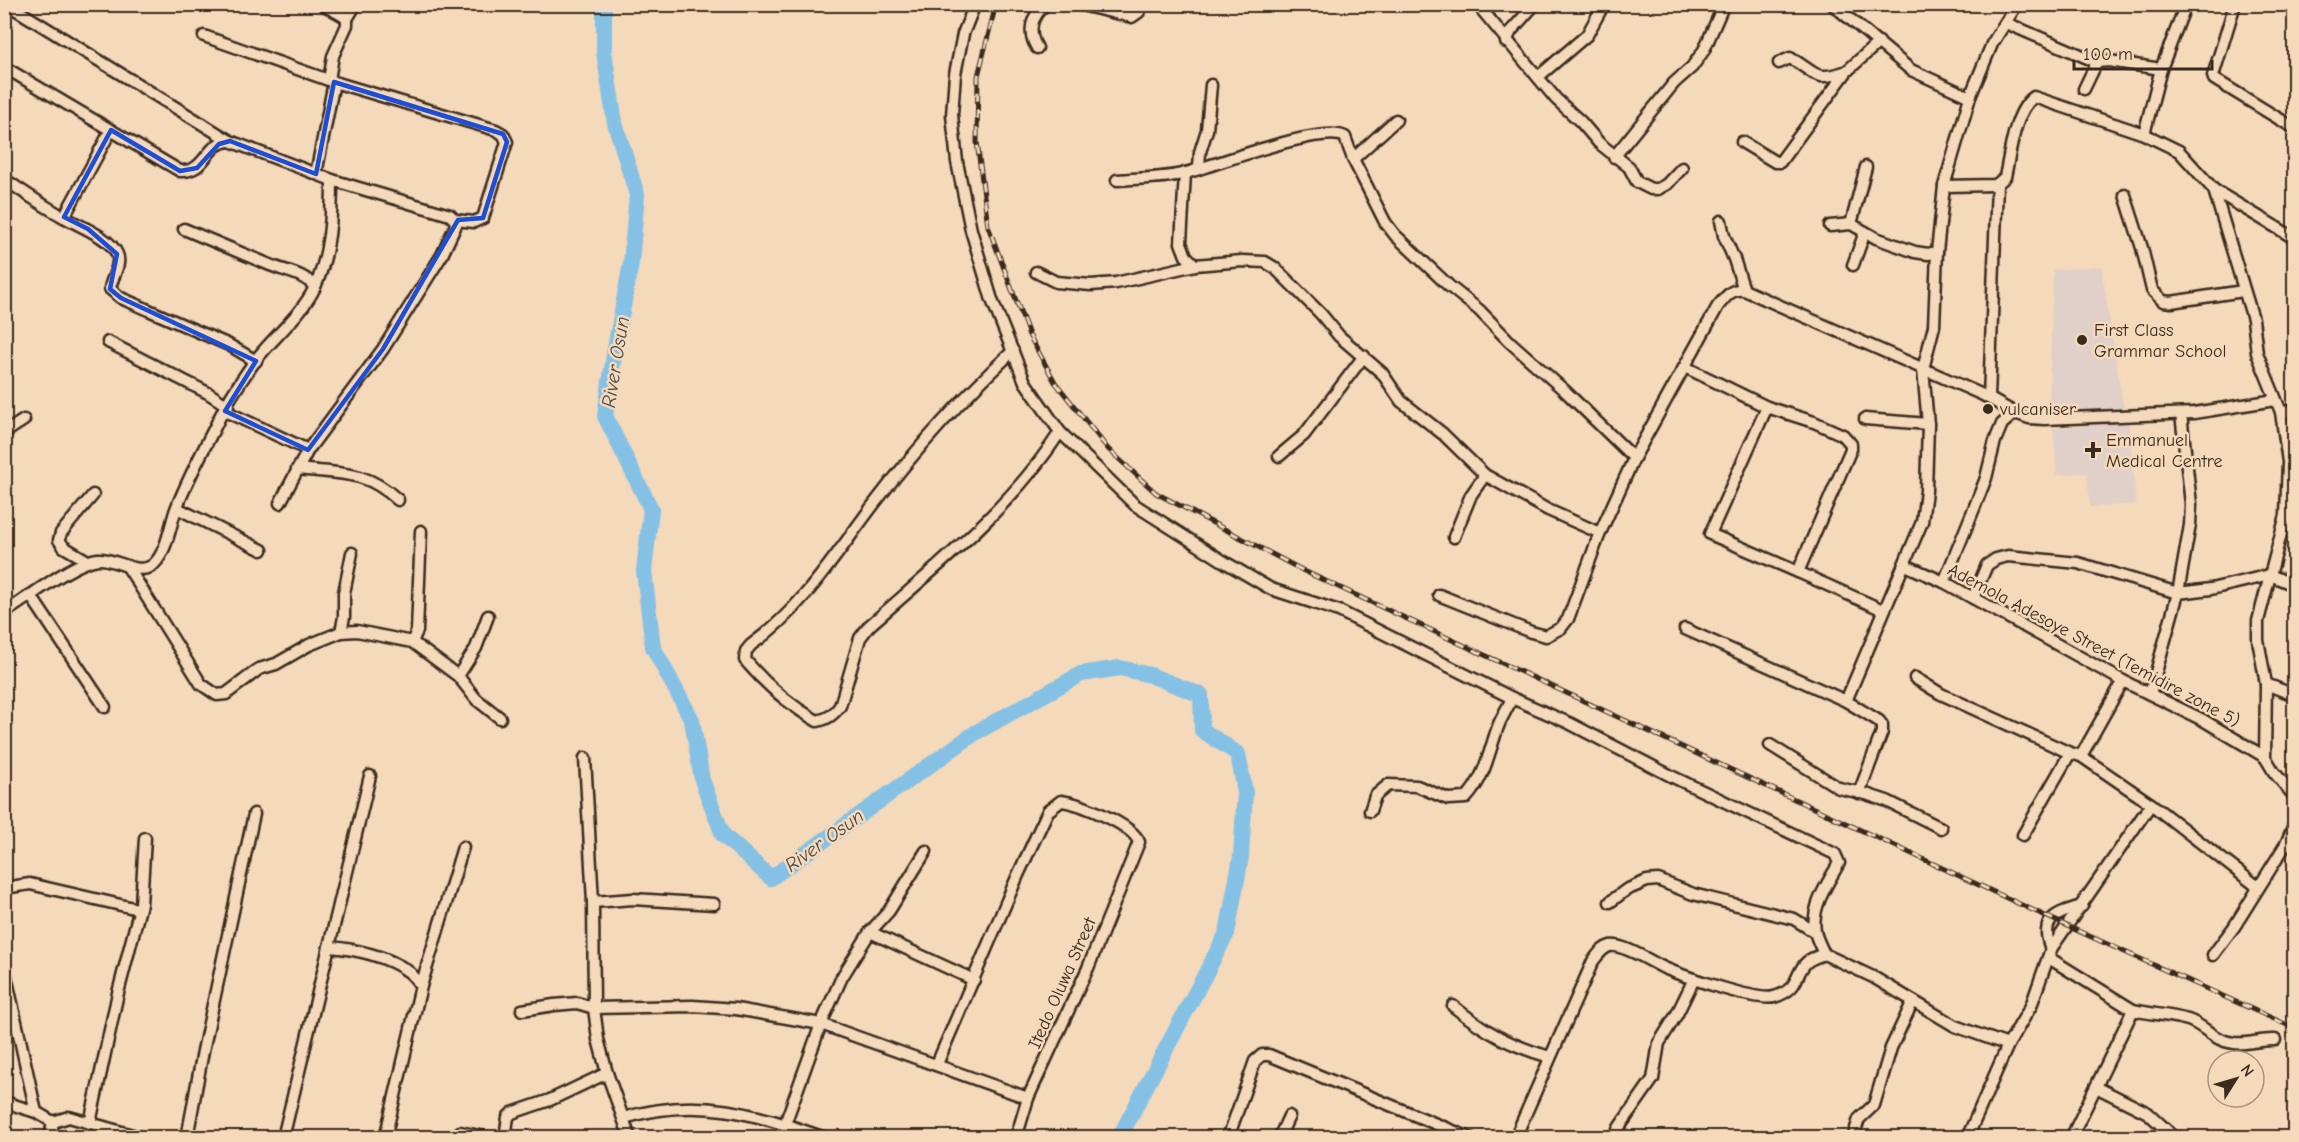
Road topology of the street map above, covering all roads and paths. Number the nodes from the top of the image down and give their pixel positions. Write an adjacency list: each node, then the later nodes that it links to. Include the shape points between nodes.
1 (7, 4): 36 (street)
2 (322, 4): 16 (street)
3 (356, 4): 16 (street)
4 (975, 4): 68 (street, via 963,34 955,74 952,116 957,162 992,300)
5 (1046, 4): 21 (street, via 1030,29)
6 (1077, 4): 7 (street, via 1132,17)
7 (1141, 4)
8 (1477, 4): 19 (street)
9 (1535, 4): 19 (street)
10 (1604, 4): 27 (street, via 1587,35)
11 (1724, 4): 38 (street, via 1704,50 1692,67 1674,83)
12 (1832, 4): 20 (street)
13 (2017, 4): 17 (street)
14 (2186, 4): 25 (street)
15 (2231, 6): 33 (street, via 2214,79)
16 (347, 19): 28 (street, via 333,57)
17 (2006, 23): 22 (street); 31 (street, via 1992,44)
18 (204, 36): 28 (street)
19 (1506, 42): 27 (street)
20 (1879, 42): 26 (street); 31 (street, via 1911,70)
21 (1037, 48)
22 (2097, 62): 25 (street); 30 (street)
23 (1779, 63): 26 (street, via 1790,58 1819,77)
24 (4, 67): 34 (street)
25 (2161, 69): 35 (street)
26 (1847, 71): 37 (street, via 1780,162)
27 (1538, 77): 38 (street)
28 (332, 81): 44 (street); 53 (street, via 503,134 507,142 483,218 474,222)
29 (1211, 85): 41 (street)
30 (2084, 89)
31 (1970, 97): 49 (street)
32 (1396, 120): 39 (street)
33 (2295, 128)
34 (111, 130): 36 (street, via 180,171 190,172 219,144); 52 (street)
35 (2144, 134): 48 (street, via 2034,97 2019,118 2005,177); 50 (street, via 2179,151)
36 (230, 141): 44 (street)
37 (1742, 142)
38 (1614, 157): 42 (street, via 1629,167 1637,183 1651,189 1667,184)
39 (1353, 159): 41 (street, via 1345,136 1334,133); 88 (street, via 1384,222 1395,235)
40 (1866, 167): 55 (street)
41 (1199, 168): 43 (street)
42 (1682, 168)
43 (1185, 173): 47 (street); 62 (street, via 1182,243 1186,256)
44 (316, 174): 46 (street)
45 (4, 179): 52 (street)
46 (332, 180): 53 (street, via 430,208); 64 (street, via 327,248)
47 (1117, 180)
48 (1997, 184): 49 (street); 73 (street)
49 (1944, 186): 60 (street)
50 (2214, 190): 59 (street); 66 (street)
51 (2125, 195): 66 (street, via 2157,297 2171,302)
52 (64, 217): 70 (street, via 88,229 117,254 110,290)
53 (454, 219): 86 (street, via 456,225 442,255 383,349)
54 (1721, 221): 65 (street)
55 (1851, 224): 56 (street); 58 (street)
56 (1830, 226)
57 (184, 229): 64 (street, via 307,278)
58 (1865, 232): 60 (street, via 1915,252); 61 (street)
59 (2295, 238)
60 (1937, 252): 72 (street, via 1934,326)
61 (1853, 264)
62 (1195, 265): 63 (street, via 1091,285 1056,282); 69 (street, via 1265,262)
63 (1036, 272)
64 (315, 287): 70 (street)
65 (1744, 290): 71 (street, via 1729,293 1718,306); 72 (street)
66 (2243, 291): 74 (street, via 2258,353)
67 (108, 342): 76 (street, via 208,393)
68 (1013, 351): 84 (street, via 1025,382); 84 (street, via 977,384 911,458 792,611 751,645 745,660 791,706 817,721 835,713 860,638 869,626 982,524 1043,459)
69 (1364, 356): 87 (street, via 1304,435); 90 (street, via 1382,373 1401,401 1443,434)
70 (256, 361): 76 (street)
71 (1685, 367): 75 (street); 88 (street)
72 (1923, 369): 73 (street); 83 (street)
73 (1989, 398): 79 (street)
74 (2275, 400): 78 (street); 80 (street)
75 (1767, 407): 104 (street, via 1814,422 1843,435 1851,444); 104 (street, via 1710,534)
76 (226, 408): 86 (street); 95 (street)
77 (2295, 411): 78 (street)
78 (2281, 412): 91 (street)
79 (2015, 413): 80 (street, via 2044,420); 106 (street, via 2002,424 1979,497)
80 (2181, 414): 108 (street, via 2192,504)
81 (1865, 419): 83 (street)
82 (24, 420): 85 (street)
83 (1929, 424): 102 (street, via 1922,522)
84 (1060, 432): 124 (street, via 1135,505 1223,561 1271,589 1339,611)
85 (4, 433)
86 (308, 450): 89 (street)
87 (1279, 456)
88 (1634, 458): 97 (street)
89 (297, 469): 93 (street, via 359,475 383,485); 94 (street)
90 (1485, 475): 97 (street); 98 (street, via 1471,495)
91 (2292, 483): 105 (street)
92 (93, 495): 101 (street, via 61,533 60,540 64,547)
93 (398, 500)
94 (280, 503)
95 (177, 508): 99 (street); 103 (street, via 153,565)
96 (421, 531): 117 (street, via 417,631)
97 (1600, 533): 109 (street, via 1568,619 1546,636)
98 (1454, 537)
99 (262, 550)
100 (352, 553): 116 (street)
101 (86, 560): 103 (street, via 103,558); 110 (street)
102 (1905, 565): 106 (street, Ademola Adesoye Street (Temidire zone 5)); 112 (street)
103 (128, 567): 116 (street, via 201,684 217,695 226,694 259,669)
104 (1798, 572): 112 (street)
105 (2270, 575): 107 (street); 108 (street); 121 (street, via 2258,621)
106 (1944, 582): 111 (street, Ademola Adesoye Street (Temidire zone 5))
107 (2295, 585)
108 (2178, 593): 111 (street, via 2078,563 2008,556 1987,566); 122 (street)
109 (1439, 595)
110 (31, 596): 113 (street); 126 (street)
111 (1973, 598): 120 (street, Ademola Adesoye Street (Temidire zone 5))
112 (1883, 610): 125 (street)
113 (4, 614)
114 (488, 616): 118 (street, via 476,648)
115 (1685, 629): 125 (street)
116 (341, 632): 117 (street, via 357,631)
117 (412, 642): 118 (street)
118 (459, 676): 127 (street, via 476,699)
119 (1915, 678): 129 (street, via 1941,694)
120 (2123, 681): 122 (street, Ademola Adesoye Street (Temidire zone 5)); 129 (street)
121 (2266, 684): 123 (street); 130 (street)
122 (2150, 694): 130 (street, Ademola Adesoye Street (Temidire zone 5))
123 (2295, 695)
124 (1512, 698): 136 (street, via 1483,771 1466,798 1448,799 1417,786 1388,785 1375,796); 152 (street, via 1835,854 1839,863 1821,896)
125 (1846, 701): 133 (street, via 1882,725)
126 (105, 707)
127 (500, 718)
128 (1770, 745): 133 (street, via 1839,788)
129 (2075, 754): 135 (street); 140 (street)
130 (2265, 757): 134 (street)
131 (585, 758): 146 (street)
132 (370, 776): 153 (street)
133 (1859, 793): 139 (street, via 1887,801)
134 (2295, 796)
135 (2151, 804): 144 (street); 149 (street)
136 (1370, 811)
137 (254, 814): 184 (street)
138 (2295, 825): 144 (street)
139 (1941, 828)
140 (2023, 835)
141 (146, 838): 150 (street)
142 (463, 847): 160 (street)
143 (926, 850): 151 (street, via 889,911)
144 (2258, 887): 156 (street)
145 (4, 888): 150 (street, via 30,884)
146 (593, 902): 148 (street, via 633,899); 163 (street)
147 (1610, 902): 152 (street, via 1626,890 1658,880 1693,894 1794,919)
148 (714, 904)
149 (2082, 906): 155 (street); 155 (street, via 2060,911 2052,918 2048,928)
150 (138, 909): 179 (street)
151 (870, 932): 159 (street); 166 (street)
152 (1815, 932): 154 (street)
153 (329, 947): 160 (street, via 388,960 409,972); 185 (street)
154 (1824, 954): 158 (street, via 1806,962 1796,984 1772,998); 161 (street)
155 (2050, 954): 165 (street); 168 (street, via 2031,1006)
156 (2213, 955)
157 (4, 967): 175 (street)
158 (1694, 979): 169 (street, via 1619,946 1603,949 1593,961); 181 (street, via 1659,1043 1653,1079)
159 (974, 980): 170 (street); 173 (street, Itedo Oluwa Street, via 1018,875 1055,804 1069,802 1134,833 1139,842 1088,968)
160 (422, 986): 186 (street)
161 (1913, 1001): 168 (street, via 1955,1026); 197 (street, via 1891,1048 1874,1105 1859,1119)
162 (1453, 1006): 169 (street, via 1498,1039)
163 (594, 1008): 164 (street, via 577,1003); 166 (street, via 725,1008); 171 (street)
164 (522, 1010)
165 (2133, 1010): 167 (street, via 2189,1020 2216,1039 2232,1043); 172 (street)
166 (820, 1024): 170 (street); 180 (street)
167 (2275, 1040)
168 (2008, 1045): 198 (street)
169 (1550, 1057): 196 (street)
170 (937, 1064): 173 (street)
171 (607, 1073): 177 (street); 189 (street, via 512,1113)
172 (2096, 1087): 199 (street); 200 (street, via 2148,1113)
173 (1028, 1098): 192 (street, Itedo Oluwa Street)
174 (4, 1102): 175 (street)
175 (36, 1112): 178 (street)
176 (1288, 1116): 194 (street)
177 (624, 1118): 180 (street, via 689,1106 719,1108); 190 (street)
178 (54, 1122): 179 (street, via 69,1117); 182 (street)
179 (90, 1123): 183 (street)
180 (785, 1124): 191 (street)
181 (1618, 1129)
182 (50, 1137)
183 (143, 1137)
184 (187, 1137)
185 (283, 1137)
186 (385, 1137)
187 (454, 1137): 188 (street, via 460,1132)
188 (489, 1137)
189 (505, 1137)
190 (630, 1137)
191 (825, 1137)
192 (1016, 1137)
193 (1230, 1137): 195 (street, via 1256,1061 1262,1055)
194 (1279, 1137)
195 (1470, 1137)
196 (1515, 1137)
197 (1853, 1137)
198 (1967, 1137)
199 (2071, 1137)
200 (2174, 1137)

